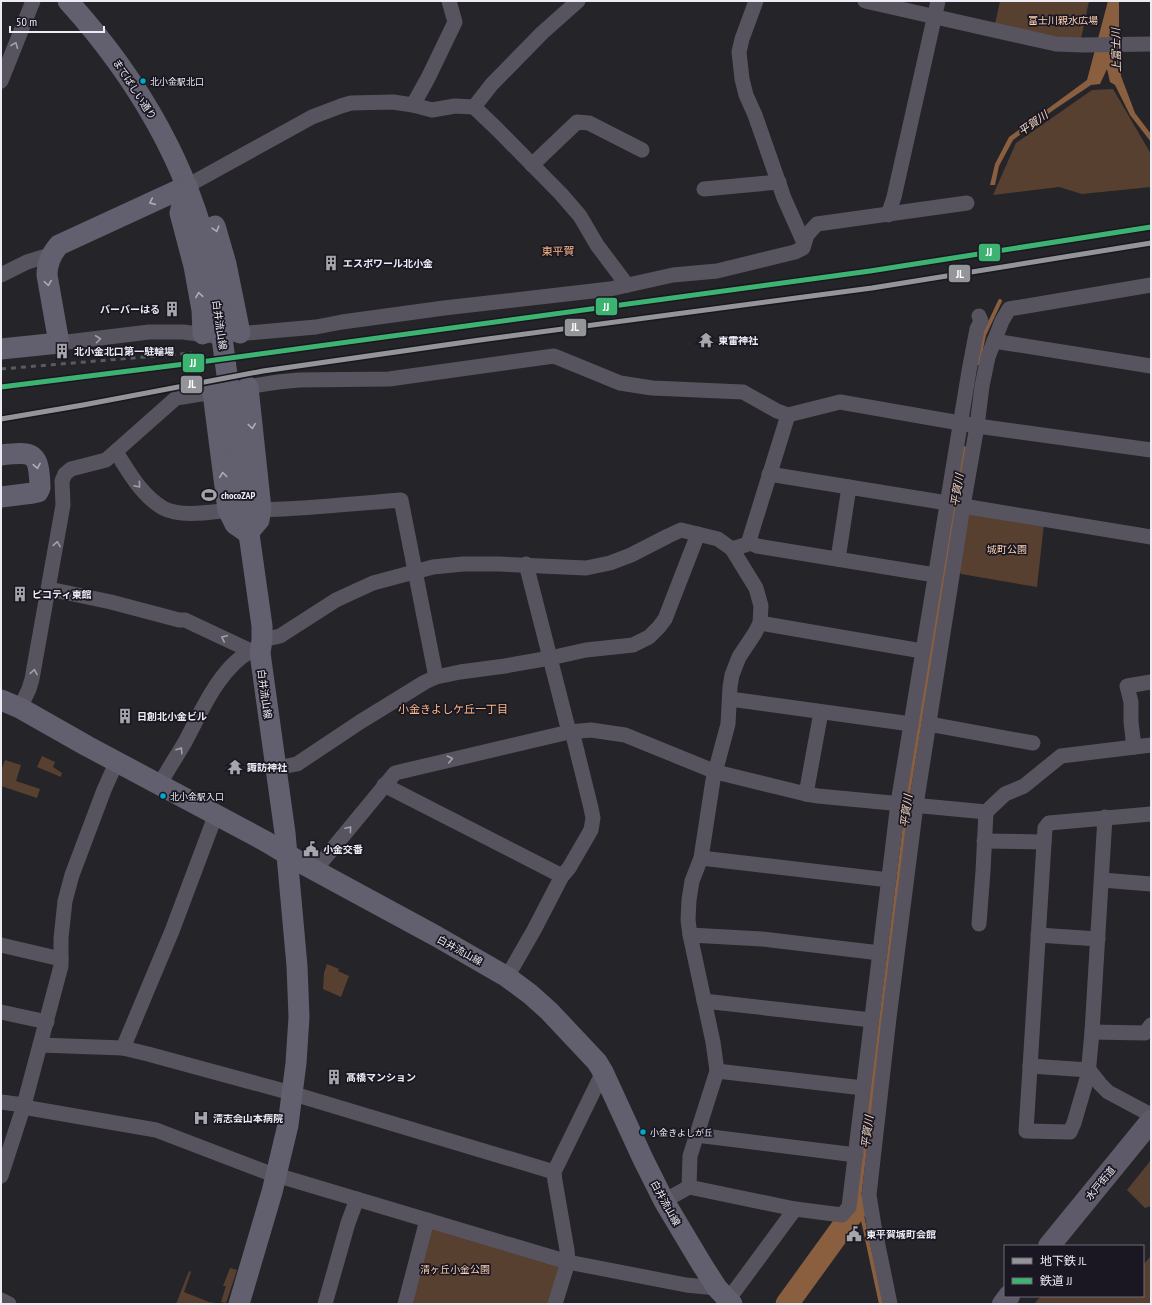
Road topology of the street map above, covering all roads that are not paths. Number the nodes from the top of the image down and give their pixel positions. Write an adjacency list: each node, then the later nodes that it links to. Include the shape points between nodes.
1 (33, 1): 10 (street, one-way to 1)
2 (68, 1): 16 (main road, まてばしい通り, via 122,66 166,141)
3 (449, 1): 11 (street, via 455,22)
4 (578, 1): 12 (street, via 542,33 492,84)
5 (756, 1): 15 (street, via 742,38 739,63 746,95)
6 (865, 1): 8 (street)
7 (938, 1): 8 (street)
8 (935, 17): 9 (street, via 1056,44); 19 (street)
9 (1151, 44)
10 (1, 81)
11 (413, 105): 12 (street, via 432,110 455,106); 16 (street, via 367,102 341,106 312,117)
12 (474, 107): 14 (street)
13 (642, 150): 14 (street, via 589,123 577,122)
14 (532, 164): 23 (street, via 580,216 597,245)
15 (778, 182): 17 (street); 20 (street)
16 (187, 186): 21 (main road, one-way to 21, via 64,241); 26 (main road, one-way to 26, via 208,204 226,264); 27 (main road, one-way to 16, via 202,310 194,266 180,213); 45 (main road, 白井流山線, bridge, via 205,244 214,286)
17 (704, 189)
18 (967, 203): 19 (street)
19 (888, 215): 20 (street, via 817,224 807,235)
20 (804, 243): 23 (street, via 803,248 795,252 769,259)
21 (53, 254): 22 (street, via 27,262); 29 (main road, one-way to 29, via 47,267 47,275)
22 (1, 275)
23 (628, 285): 26 (street, via 316,327)
24 (1151, 285): 28 (street, via 1010,309)
25 (979, 316): 35 (street, via 982,321 977,329)
26 (240, 333): 27 (street, via 214,336)
27 (203, 334): 29 (street, one-way to 27, via 149,332)
28 (994, 341): 31 (street); 36 (street, via 982,386)
29 (59, 343): 30 (main road)
30 (1, 349)
31 (1151, 366)
32 (248, 387): 33 (street); 34 (street, via 299,380 389,379 554,356 620,384 743,392); 45 (main road, one-way to 45)
33 (213, 392): 38 (street, via 176,398); 45 (main road, one-way to 33)
34 (788, 415): 35 (street, via 840,402); 40 (street)
35 (961, 423): 36 (street); 43 (street)
36 (977, 426): 37 (street); 44 (street)
37 (1151, 450)
38 (116, 452): 45 (street, one-way to 45, via 136,484 163,508 176,513); 55 (street, one-way to 38, via 63,505 62,481 65,474 70,469 106,460)
39 (1, 455): 42 (main road, one-way to 42, via 32,455 36,460 40,488 38,492)
40 (770, 474): 41 (street); 49 (street)
41 (849, 487): 43 (street); 51 (street)
42 (1, 498)
43 (947, 503): 54 (street)
44 (963, 506): 48 (street); 67 (street)
45 (245, 510): 46 (main road, via 235,524); 46 (main road, via 259,520); 53 (street, via 401,500)
46 (248, 533): 57 (main road, 白井流山線, via 262,626)
47 (698, 534): 50 (street, via 718,539); 52 (street, via 681,530 631,555 586,568); 59 (street, via 665,619 649,636 633,645 586,650)
48 (1151, 537)
49 (749, 542): 50 (street); 51 (street, via 757,546)
50 (732, 550): 56 (street, via 756,588 761,606)
51 (838, 559): 54 (street)
52 (526, 564): 53 (street, via 463,564); 59 (street)
53 (416, 571): 57 (street, via 374,583 336,600); 60 (street)
54 (935, 575): 58 (street)
55 (49, 589): 57 (street, one-way to 55, via 185,620); 64 (street, one-way to 55, via 32,680)
56 (760, 623): 58 (street); 62 (street, via 739,657 732,675)
57 (258, 648): 73 (main road, 白井流山線); 75 (street, one-way to 57, via 205,704 224,676 242,656)
58 (922, 650): 66 (street)
59 (550, 658): 60 (street); 68 (street)
60 (436, 677): 73 (street, via 360,722 297,764)
61 (1151, 682): 71 (street, via 1127,686 1131,702)
62 (730, 699): 65 (street); 74 (street, via 728,724)
63 (1, 700): 64 (main road)
64 (20, 708): 72 (main road)
65 (821, 712): 66 (street); 77 (street)
66 (911, 724): 78 (street)
67 (929, 724): 69 (street); 79 (street)
68 (570, 731): 74 (street, via 591,730 625,735); 76 (street, one-way to 68, via 395,773); 89 (street, via 593,818 591,830)
69 (1033, 743)
70 (1151, 745): 71 (street)
71 (1134, 747): 80 (street, via 1061,756 1024,786 1005,794)
72 (117, 761): 75 (main road); 99 (street, via 72,875 65,901)
73 (276, 768): 86 (main road, 白井流山線)
74 (716, 772): 77 (street); 87 (street)
75 (160, 784): 81 (main road)
76 (384, 785): 88 (street, one-way to 76); 89 (street)
77 (806, 794): 78 (street)
78 (898, 803): 79 (street); 90 (street)
79 (916, 805): 80 (street); 138 (street, via 869,1195)
80 (986, 812): 84 (street)
81 (216, 814): 86 (main road); 108 (street)
82 (1151, 814): 83 (street)
83 (1105, 817): 85 (street, via 1049,823 1045,828); 91 (street)
84 (984, 841): 85 (street); 93 (street)
85 (1044, 842): 94 (street)
86 (286, 854): 88 (main road, 白井流山線); 114 (main road, via 299,998)
87 (701, 858): 90 (street); 95 (street, via 692,881 689,900)
88 (315, 870): 100 (main road, 白井流山線)
89 (562, 876): 100 (street)
90 (889, 880): 98 (street)
91 (1102, 880): 92 (street); 96 (street)
92 (1151, 884)
93 (979, 924)
94 (1038, 934): 96 (street); 109 (street)
95 (690, 935): 98 (street, via 762,939); 101 (street)
96 (1098, 939): 106 (street)
97 (1, 945): 99 (street)
98 (880, 953): 103 (street)
99 (61, 959): 104 (street)
100 (508, 977): 112 (main road, 白井流山線, via 549,1011 597,1062)
101 (704, 1001): 103 (street); 110 (street)
102 (1, 1012): 104 (street)
103 (871, 1020): 113 (street)
104 (47, 1022): 107 (street)
105 (1151, 1025): 106 (street, via 1145,1033)
106 (1092, 1032): 111 (street)
107 (40, 1045): 108 (street); 116 (street)
108 (124, 1048): 114 (street)
109 (1030, 1066): 111 (street); 111 (street, via 1026,1131 1070,1132)
110 (717, 1070): 113 (street); 119 (street)
111 (1089, 1070): 117 (street, via 1108,1092)
112 (603, 1072): 121 (street); 126 (main road, 白井流山線)
113 (863, 1088): 120 (street)
114 (293, 1094): 121 (street); 122 (main road)
115 (1, 1102): 116 (street)
116 (23, 1106): 122 (street, via 156,1130); 123 (street)
117 (1151, 1115)
118 (1151, 1120): 129 (highway, 水戸街道)
119 (696, 1135): 120 (street); 124 (street, via 690,1156)
120 (856, 1155): 127 (street, via 849,1207 842,1215)
121 (554, 1172): 130 (street)
122 (276, 1175): 125 (street); 134 (main road)
123 (1, 1176)
124 (689, 1187): 126 (street); 127 (street)
125 (357, 1200): 128 (street); 135 (street)
126 (664, 1201): 131 (main road, 白井流山線, via 701,1263)
127 (795, 1209): 131 (street)
128 (427, 1220): 130 (street); 136 (street)
129 (1050, 1245)
130 (568, 1262): 131 (street, via 686,1285); 137 (street)
131 (726, 1297)
132 (1, 1300): 133 (street)
133 (9, 1304)
134 (239, 1304)
135 (325, 1304)
136 (405, 1304)
137 (555, 1304)
138 (890, 1304)

